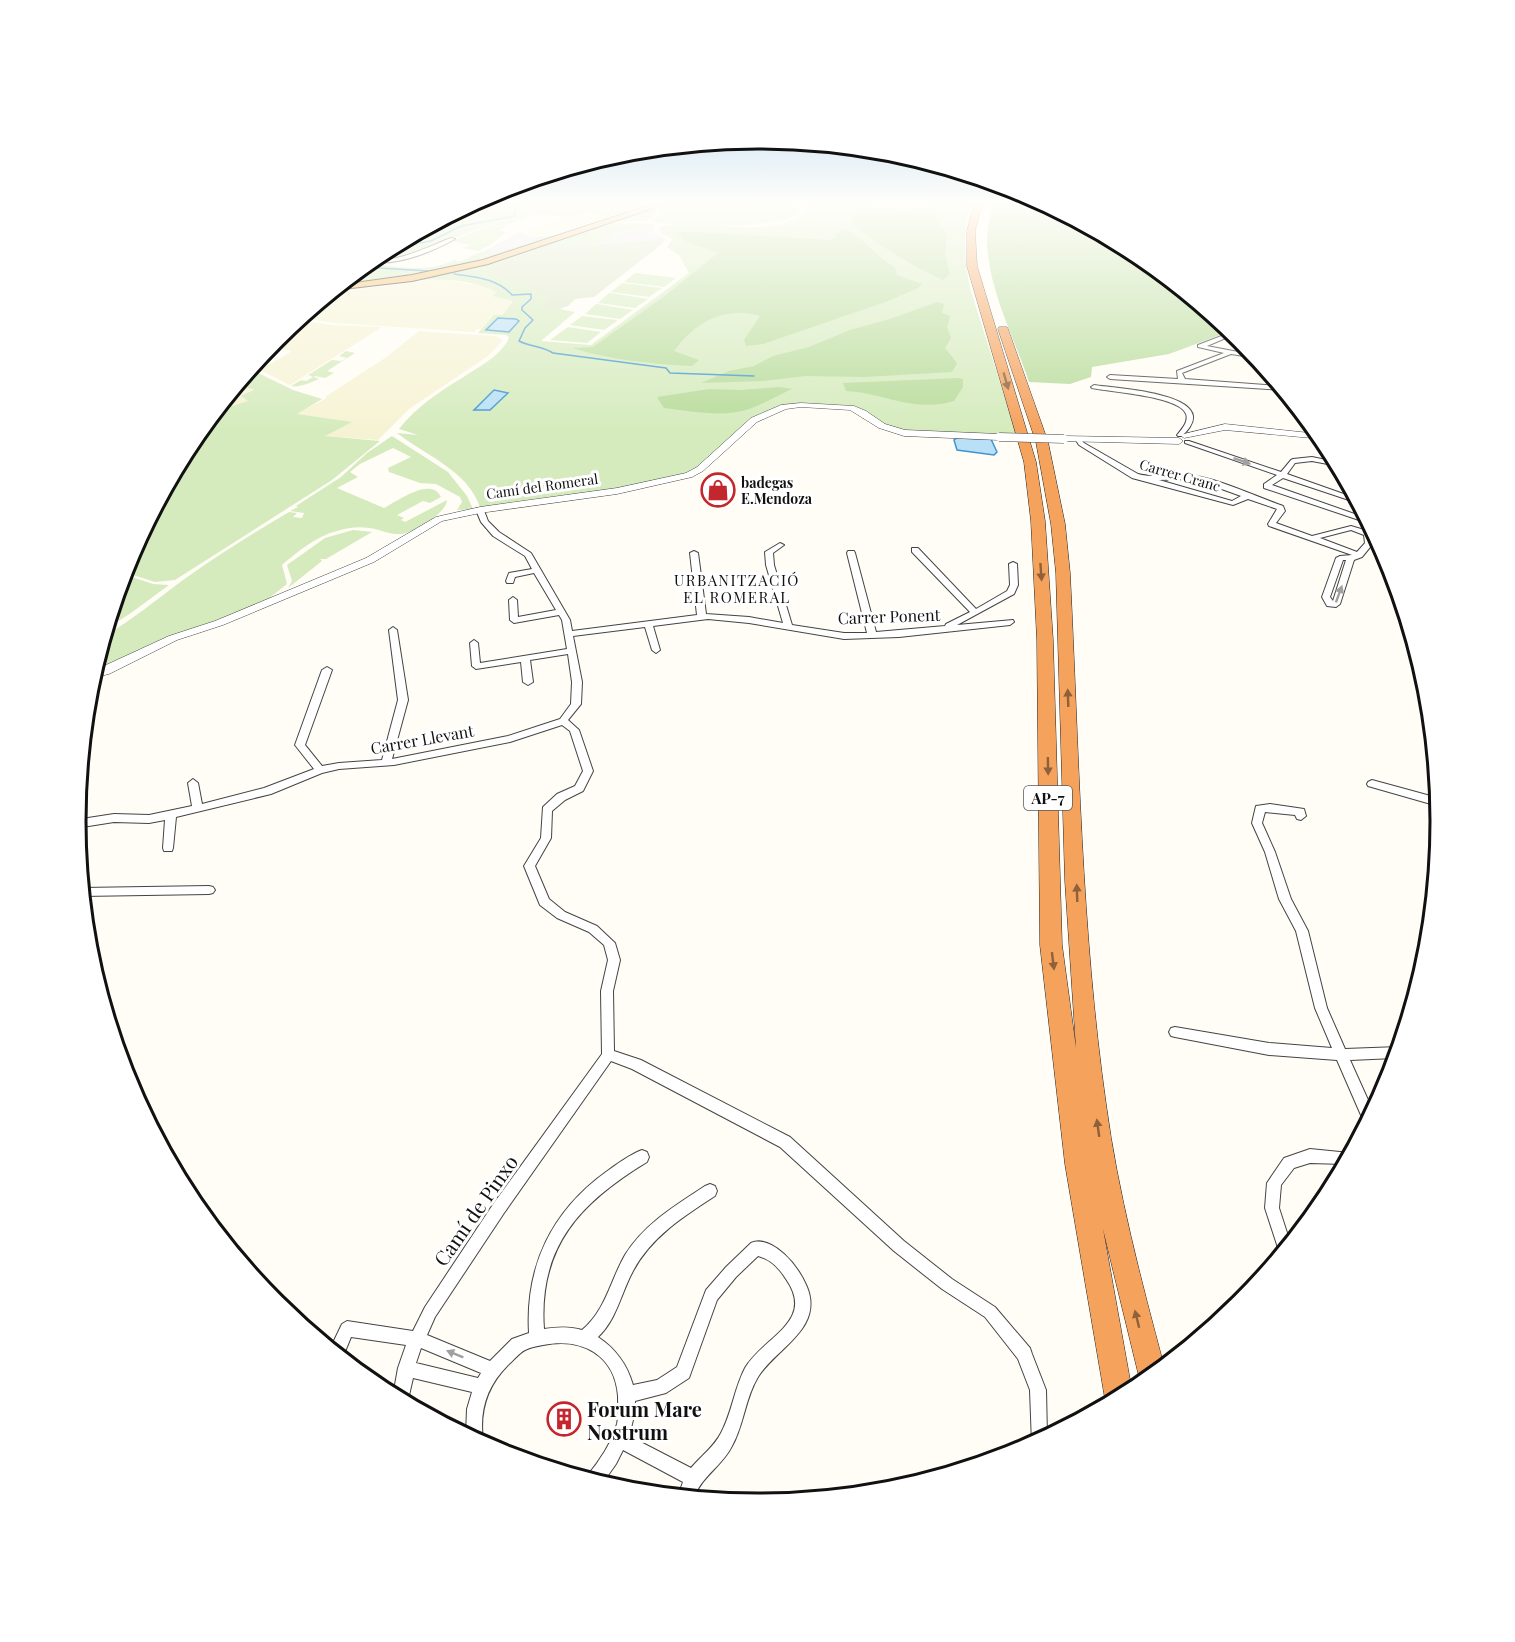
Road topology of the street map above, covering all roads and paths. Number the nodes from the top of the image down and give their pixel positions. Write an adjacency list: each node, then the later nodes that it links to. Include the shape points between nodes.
1 (407, 279): 4 (highway)
2 (976, 279): 83 (highway, AP-7, one-way to 83, via 1030,462 1038,522 1046,640 1051,945 1078,1164)
3 (986, 279): 79 (highway, AP-7, one-way to 3, via 1127,1279 1089,1067 1079,945 1058,524 1042,442)
4 (351, 286)
5 (1223, 337): 6 (street, via 1200,346)
6 (1231, 352): 7 (street); 9 (street, via 1179,372)
7 (1240, 354)
8 (1110, 377): 9 (street)
9 (1182, 381): 11 (street)
10 (1094, 387): 13 (street, via 1161,397 1179,404 1190,416)
11 (1271, 387)
12 (1307, 436): 13 (street, Camí del Romeral, via 1225,427)
13 (1181, 438): 14 (street, Camí del Romeral); 16 (street, one-way to 16)
14 (1078, 439): 17 (street, Carrer Cranc, via 1146,480); 22 (street, Camí del Romeral, bridge, via 904,433 882,426 851,408 790,406 759,417 700,469 684,477 550,502)
15 (1324, 461): 16 (street, via 1293,461)
16 (1283, 474): 18 (street); 21 (street, via 1267,486)
17 (1161, 481): 19 (street, via 1189,477); 19 (street, Carrer Cranc, via 1233,503)
18 (1339, 495): 20 (street); 21 (street)
19 (1248, 496): 25 (street, via 1280,508 1272,524)
20 (1346, 497)
21 (1325, 506): 23 (street)
22 (480, 510): 33 (street, via 490,528 528,555); 51 (street, Camí del Romeral, via 439,519 370,560 290,595 173,638)
23 (1356, 517)
24 (1364, 533): 25 (street, via 1351,528)
25 (1312, 538): 31 (street)
26 (1369, 543): 31 (street)
27 (780, 545): 41 (street, via 769,552 770,565)
28 (915, 550): 37 (street)
29 (694, 553): 38 (street)
30 (851, 553): 45 (street)
31 (1355, 557): 31 (street, one-way to 31, via 1340,558 1326,597 1330,604 1336,604)
32 (1013, 564): 37 (street, via 1011,592)
33 (537, 570): 34 (street, via 512,575); 36 (street)
34 (510, 581)
35 (513, 600): 36 (street, via 514,620)
36 (561, 612): 44 (street)
37 (975, 613): 42 (street)
38 (702, 616): 40 (street, Carrer Ponent); 41 (street, Carrer Ponent)
39 (1010, 622): 42 (street, Carrer Ponent)
40 (648, 624): 44 (street, Carrer Ponent); 47 (street)
41 (788, 627): 45 (street, Carrer Ponent, via 844,636)
42 (942, 629): 45 (street, Carrer Ponent)
43 (393, 630): 54 (street, via 403,700)
44 (568, 634): 48 (street)
45 (873, 635)
46 (474, 643): 49 (street, via 476,666)
47 (656, 650)
48 (571, 651): 49 (street); 53 (street, via 577,682 576,704)
49 (525, 658): 52 (street)
50 (327, 670): 55 (street, via 300,745)
51 (102, 672)
52 (528, 682)
53 (563, 721): 54 (street, Carrer Llevant, via 510,739); 69 (street, via 574,730 588,771 579,788 547,810 546,838 530,866 544,902 561,915 593,929 609,943 614,960 607,991)
54 (386, 762): 55 (street, Carrer Llevant)
55 (320, 770): 59 (street, Carrer Llevant, via 267,790)
56 (193, 783): 59 (street)
57 (1372, 784): 58 (street)
58 (1429, 800)
59 (198, 808): 60 (street, Carrer Llevant)
60 (171, 814): 62 (street, Carrer Llevant); 63 (street)
61 (1301, 816): 68 (street, via 1292,810 1266,808 1260,809 1257,823 1285,899 1302,931 1321,1008)
62 (86, 822)
63 (168, 848)
64 (209, 890): 65 (street)
65 (89, 892)
66 (1175, 1032): 68 (street, via 1269,1049)
67 (1388, 1052): 68 (street)
68 (1342, 1054): 70 (street)
69 (608, 1055): 77 (street, Camí de Pinxo, via 429,1312); 87 (street, via 636,1064 784,1142 899,1246 990,1312 1024,1354 1038,1390)
70 (1365, 1108)
71 (642, 1157): 76 (street, via 584,1198 554,1238 538,1282)
72 (1339, 1158): 74 (street, via 1310,1156 1289,1163 1274,1183 1272,1208)
73 (710, 1191): 75 (street, via 646,1238 630,1260 598,1329)
74 (1282, 1241)
75 (586, 1337): 76 (street, via 556,1332); 85 (street, via 608,1353 624,1382)
76 (537, 1338): 81 (street, via 520,1344)
77 (417, 1339): 78 (street, via 347,1329); 80 (street, Camí de Pinxo); 81 (street, one-way to 77)
78 (339, 1347)
79 (1150, 1367)
80 (406, 1368): 82 (street); 84 (street, Camí de Pinxo)
81 (492, 1370): 82 (street)
82 (482, 1387): 86 (street)
83 (1116, 1389)
84 (402, 1391)
85 (626, 1395): 88 (street, via 627,1412); 90 (street, via 660,1387 683,1372 711,1295 756,1248 772,1252 788,1267 804,1305 800,1318 752,1373 722,1449)
86 (472, 1430)
87 (1039, 1431)
88 (619, 1439): 89 (street, via 614,1456); 90 (street)
89 (599, 1474)
90 (694, 1479): 91 (street)
91 (689, 1489)

